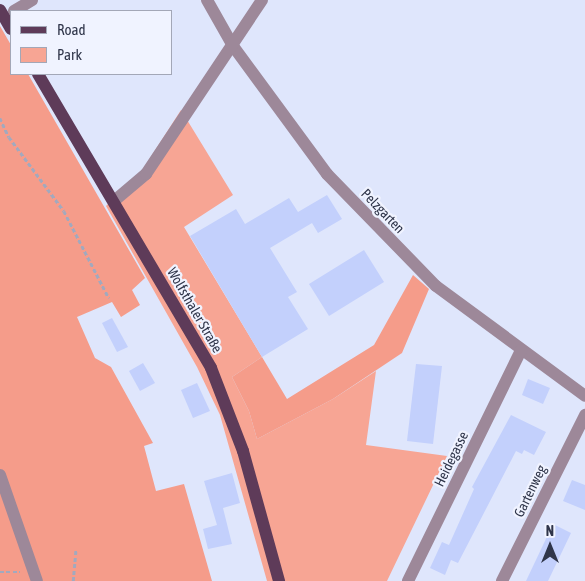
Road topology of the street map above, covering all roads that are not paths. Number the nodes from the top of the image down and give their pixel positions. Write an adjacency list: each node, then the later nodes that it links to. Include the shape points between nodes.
1 (32, 0): 4 (street)
2 (207, 0): 5 (street, Pelzgarten)
3 (262, 0): 5 (street)
4 (13, 10)
5 (233, 46): 7 (street, via 146,174); 8 (street, Pelzgarten, via 327,174 436,286)
6 (39, 75): 7 (main road, Wolfsthaler Straße)
7 (114, 201): 13 (main road, Wolfsthaler Straße, via 214,376 243,451)
8 (520, 350): 9 (street, Pelzgarten, via 536,358); 14 (street, Heidegasse)
9 (585, 396)
10 (585, 415): 15 (street, Gartenweg)
11 (0, 475): 12 (street)
12 (35, 576)
13 (280, 581)
14 (408, 581)
15 (502, 581)

